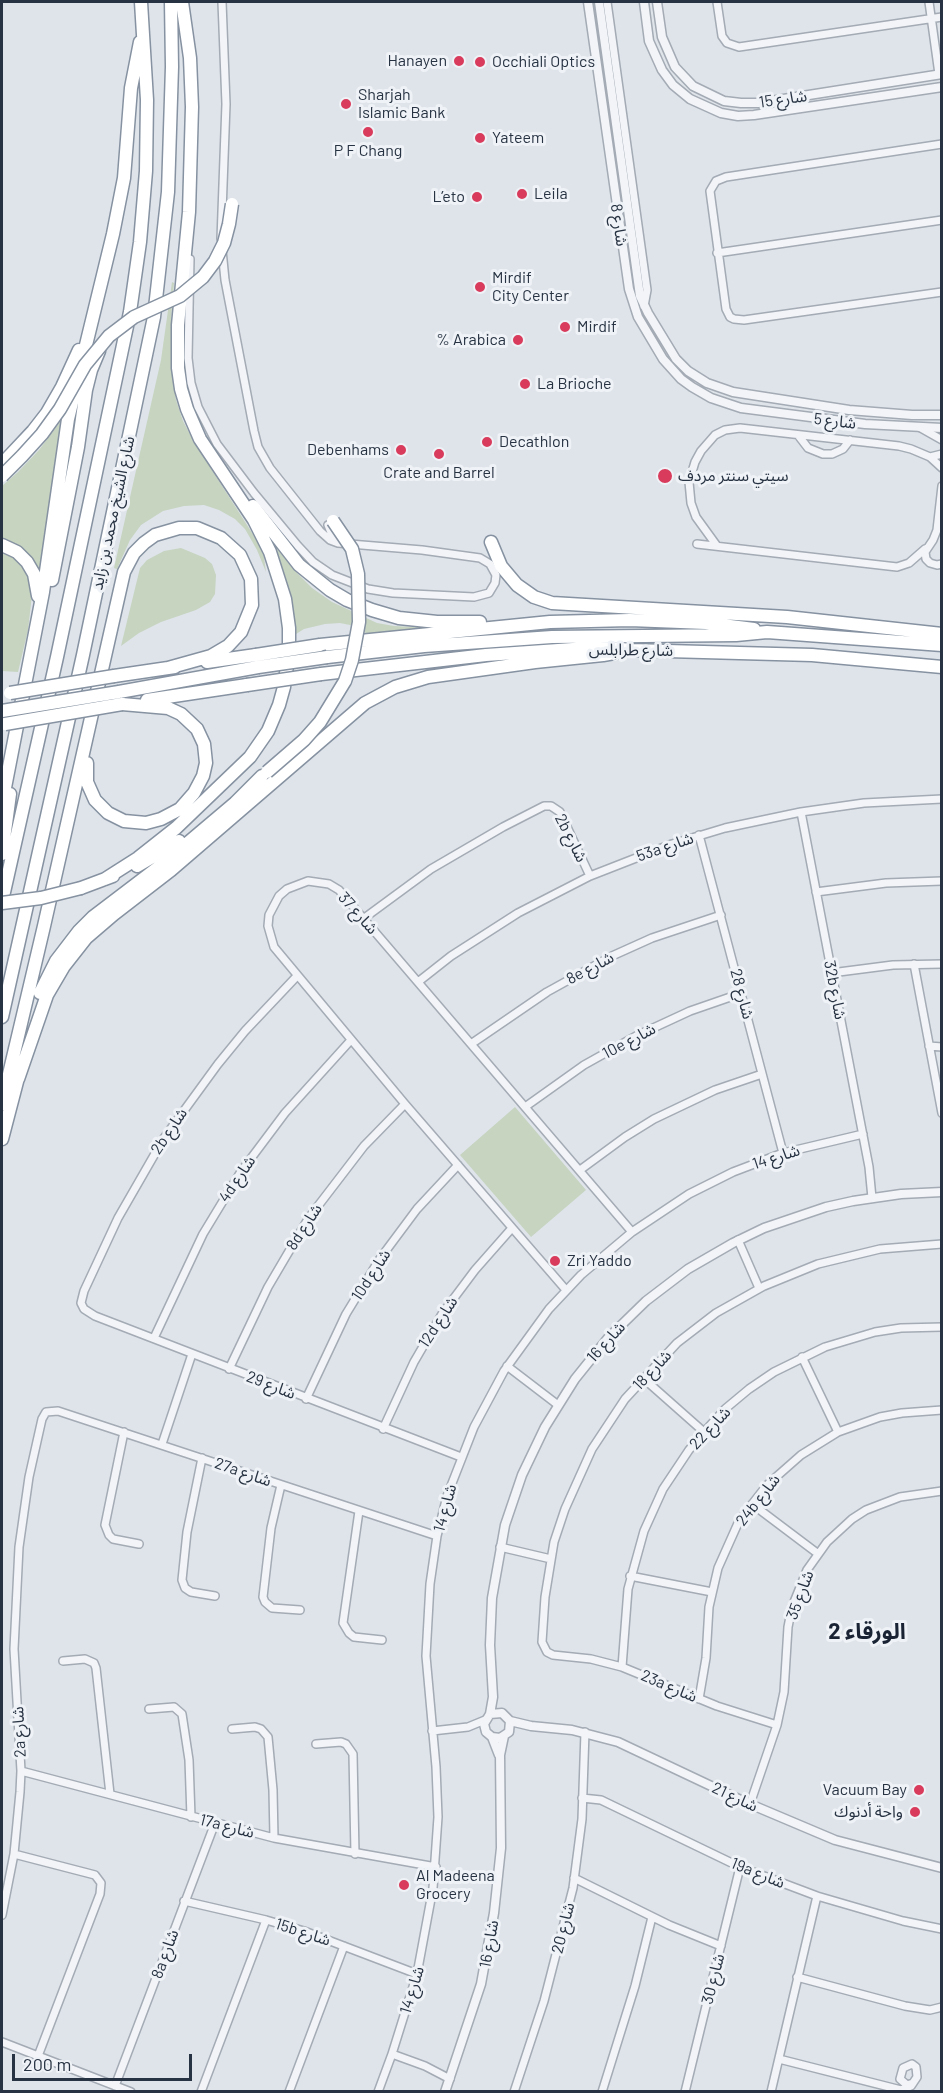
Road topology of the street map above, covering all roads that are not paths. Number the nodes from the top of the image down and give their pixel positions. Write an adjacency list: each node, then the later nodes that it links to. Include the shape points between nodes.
1 (141, 2): 15 (highway, شارع الشيخ محمد بن زايد)
2 (171, 2): 92 (highway, شارع الشيخ محمد بن زايد, via 169,171 154,317)
3 (182, 2): 22 (highway, via 192,107)
4 (222, 2): 54 (street, via 226,104 223,264 258,447 270,468 326,537 338,543)
5 (588, 2): 12 (street, شارع 8)
6 (599, 2): 16 (street, شارع 8)
7 (607, 2): 26 (street, via 647,290)
8 (644, 2): 19 (street, شارع 15, via 652,52 667,78 690,99 713,110 754,115)
9 (657, 2): 17 (street, شارع 15, via 667,53 681,75 700,90 734,103 758,103)
10 (717, 2): 14 (street, via 721,32 727,43 735,46)
11 (929, 2): 14 (street)
12 (589, 11): 16 (street, via 596,14); 30 (street, شارع 8, via 633,304 674,372 692,387)
13 (942, 17): 14 (street)
14 (931, 18): 17 (street)
15 (144, 29): 27 (highway, via 131,88 124,178); 82 (highway, شارع الشيخ محمد بن زايد, via 146,171 130,312 65,622)
16 (604, 37): 26 (street, شارع 8)
17 (937, 75): 19 (street, via 923,82 878,90)
18 (941, 88): 19 (street, شارع 15)
19 (878, 96)
20 (942, 144): 24 (street, via 716,181 710,191)
21 (232, 204): 28 (highway, bridge, via 224,243 202,277 171,301 127,321)
22 (189, 212): 41 (highway, via 178,325 178,368 187,409 200,439); 54 (street, via 189,370 198,407 218,444 298,546 332,576 362,588 393,593 474,597 486,595 494,587 495,571 484,559)
23 (942, 220): 24 (street)
24 (717, 253): 25 (street, via 726,309 730,317 744,320)
25 (942, 292)
26 (644, 306): 29 (street, شارع 8, via 681,365 707,383)
27 (95, 310): 42 (highway, via 52,405); 58 (highway, via 68,419)
28 (104, 342): 44 (highway, bridge, via 42,434); 78 (highway, bridge, via 88,380 16,756)
29 (733, 392): 31 (street, شارع 5)
30 (730, 405): 33 (street, شارع 5)
31 (892, 414): 32 (street, شارع 5); 33 (street, via 861,415)
32 (942, 415)
33 (857, 423): 34 (street, شارع 5)
34 (918, 427): 35 (street, شارع 5); 37 (street)
35 (942, 428)
36 (798, 435): 38 (street); 38 (street, via 808,448 823,454 843,449); 52 (street, via 730,429 715,435 701,451 692,469 689,496 696,517)
37 (942, 440)
38 (850, 441): 40 (street, via 906,447)
39 (942, 454): 40 (street)
40 (930, 457): 43 (street)
41 (217, 463): 59 (highway, via 299,565 347,600 411,620); 80 (highway, via 263,536 282,585 290,640 282,696 268,731 235,773 155,845)
42 (2, 464)
43 (942, 468)
44 (2, 476)
45 (942, 486): 53 (street, via 937,530)
46 (332, 522): 54 (street, via 330,533 337,537); 72 (highway, bridge, via 349,544 360,590 352,660 345,681 320,722)
47 (942, 523): 48 (street)
48 (941, 541): 53 (street)
49 (491, 542): 61 (highway, via 501,566 517,585 552,603 787,617)
50 (697, 544): 52 (street)
51 (2, 545): 58 (highway, via 17,552 31,568 37,587)
52 (717, 546): 56 (street, via 893,567)
53 (928, 546): 55 (street); 56 (street)
54 (423, 550)
55 (928, 562): 56 (street); 57 (street)
56 (909, 563)
57 (941, 564)
58 (37, 620): 71 (highway)
59 (550, 622): 60 (highway, via 672,621); 64 (highway, bridge, via 320,645)
60 (767, 632): 62 (highway, شارع طرابلس); 64 (highway, شارع طرابلس, bridge, via 552,637)
61 (942, 634)
62 (942, 645)
63 (631, 650): 65 (highway, شارع طرابلس, via 813,655); 68 (highway, شارع طرابلس, bridge, via 602,647 533,651); 98 (highway, via 428,677 365,703 178,865 86,938 51,987)
64 (257, 661): 66 (highway); 68 (highway)
65 (942, 667)
66 (168, 668): 67 (highway, bridge); 70 (highway, via 211,656 228,646 241,632 252,605 251,579 240,555 221,537 196,528 155,535 139,548 127,566)
67 (4, 693)
68 (120, 698): 69 (highway, bridge); 70 (highway, via 168,708 197,729 206,763 201,782 185,804 168,817 146,823 124,821 108,813 95,800 87,782)
69 (3, 720)
70 (87, 740): 99 (highway)
71 (7, 771): 73 (highway); 75 (highway)
72 (264, 774): 80 (highway, via 164,851); 98 (highway, via 164,863 93,917 67,945 40,993)
73 (2, 790)
74 (942, 799): 76 (street, 53a شارع, via 864,803)
75 (2, 804)
76 (801, 812): 77 (street, 53a شارع); 83 (street, 32b شارع)
77 (699, 835): 79 (street, 53a شارع); 84 (street, شارع 28)
78 (2, 854)
79 (590, 876): 85 (street, 2b شارع, via 560,812 544,806 431,869); 90 (street, 53a شارع, via 509,918)
80 (105, 879): 82 (highway, bridge, via 41,898)
81 (942, 882): 83 (street, via 886,883)
82 (2, 892)
83 (816, 892): 88 (street, 32b شارع)
84 (721, 915): 91 (street, شارع 28); 94 (street, 8e شارع, via 612,956 547,992)
85 (363, 918): 89 (street, شارع 37, via 339,890 319,882 297,884 279,896 269,915 269,937); 90 (street, شارع 37)
86 (914, 964): 87 (street); 88 (street); 95 (street)
87 (942, 964)
88 (831, 973): 103 (street, 32b شارع)
89 (297, 976): 93 (street, شارع 37); 116 (street, 2b شارع, via 218,1064 164,1138 104,1246 81,1297)
90 (418, 982): 94 (street, شارع 37)
91 (742, 993): 97 (street, شارع 28); 101 (street, 10e شارع, via 636,1036 584,1065)
92 (2, 1017)
93 (351, 1040): 100 (street, شارع 37); 118 (street, 4d شارع, via 291,1106 240,1173 199,1242)
94 (471, 1044): 101 (street, شارع 37)
95 (929, 1046): 96 (street); 102 (street)
96 (942, 1047)
97 (762, 1074): 105 (street, شارع 28); 107 (street, via 715,1090 654,1119)
98 (18, 1079): 104 (highway)
99 (2, 1104)
100 (405, 1104): 106 (street, شارع 37); 121 (street, 8d شارع, via 357,1155 308,1219 268,1287)
101 (525, 1107): 107 (street, شارع 37)
102 (941, 1110)
103 (862, 1134): 105 (street, شارع 14); 109 (street, 32b شارع)
104 (2, 1139)
105 (783, 1153): 111 (street, شارع 14, via 712,1182)
106 (458, 1165): 110 (street, شارع 37); 124 (street, 10d شارع, via 417,1209 379,1260 346,1314)
107 (580, 1170): 111 (street, شارع 37)
108 (942, 1192): 109 (street, شارع 16)
109 (875, 1197): 112 (street, شارع 16, via 797,1216)
110 (512, 1228): 115 (street, شارع 37); 128 (street, 12d شارع, via 437,1322)
111 (632, 1232): 115 (street, شارع 14)
112 (736, 1241): 114 (street); 125 (street, شارع 16, via 688,1269 646,1301 598,1350)
113 (942, 1244): 114 (street, شارع 18, via 849,1255)
114 (759, 1288): 123 (street, شارع 18, via 696,1327)
115 (566, 1290): 122 (street, شارع 14)
116 (84, 1309): 118 (street, شارع 29)
117 (942, 1327): 120 (street, شارع 22, via 875,1332)
118 (153, 1338): 119 (street, شارع 29)
119 (192, 1354): 121 (street, شارع 29); 132 (street)
120 (802, 1357): 130 (street, شارع 22, via 749,1389); 131 (street)
121 (230, 1369): 124 (street, شارع 29)
122 (506, 1369): 125 (street); 134 (street, شارع 14)
123 (643, 1378): 130 (street); 143 (street, شارع 18, via 592,1449 564,1509)
124 (306, 1399): 128 (street, شارع 29)
125 (559, 1403): 141 (street, شارع 16, via 522,1475)
126 (50, 1410): 129 (street, 27a شارع); 168 (street, 2a شارع, via 43,1416 36,1440 19,1547 14,1649)
127 (942, 1410): 131 (street, 24b شارع, via 880,1417)
128 (383, 1429): 134 (street, شارع 29)
129 (124, 1432): 132 (street, 27a شارع); 140 (street, via 105,1525 113,1539)
130 (704, 1432): 144 (street, شارع 22, via 675,1469 653,1510)
131 (838, 1432): 137 (street, 24b شارع, via 783,1469)
132 (162, 1444): 133 (street, 27a شارع)
133 (202, 1458): 135 (street, 27a شارع); 146 (street, via 182,1580 191,1592)
134 (461, 1458): 139 (street, شارع 14)
135 (281, 1485): 138 (street, 27a شارع); 147 (street, via 271,1528 263,1597 272,1608)
136 (942, 1491): 142 (street, شارع 35, via 900,1497 866,1510 839,1529)
137 (752, 1504): 142 (street); 145 (street, 24b شارع, via 728,1544)
138 (359, 1512): 139 (street, 27a شارع); 148 (street, via 343,1623 354,1637)
139 (437, 1536): 162 (street, شارع 14, via 426,1632)
140 (139, 1544)
141 (499, 1550): 143 (street); 152 (street, شارع 16, via 490,1622)
142 (817, 1553): 158 (street, شارع 35, via 792,1607)
143 (550, 1559): 149 (street, شارع 18, via 542,1642 548,1652)
144 (630, 1576): 145 (street); 151 (street, شارع 22)
145 (712, 1592): 153 (street, 24b شارع)
146 (216, 1596)
147 (300, 1610)
148 (382, 1640)
149 (559, 1656): 151 (street, 23a شارع)
150 (63, 1660): 169 (street, via 90,1660 96,1668)
151 (622, 1666): 153 (street, 23a شارع)
152 (493, 1692): 155 (street, شارع 16); 156 (street, شارع 16)
153 (699, 1699): 158 (street, 23a شارع)
154 (149, 1709): 172 (street, via 174,1707 182,1714)
155 (502, 1713): 156 (street); 157 (street)
156 (487, 1717): 160 (street); 165 (street, شارع 16)
157 (510, 1721): 159 (street, شارع 21); 164 (street, شارع 16)
158 (777, 1725): 171 (street, شارع 35)
159 (531, 1726): 163 (street, شارع 21); 164 (street, شارع 21)
160 (468, 1727): 162 (street); 165 (street)
161 (232, 1729): 174 (street, via 255,1727 268,1737)
162 (432, 1729): 177 (street, شارع 14, via 438,1809)
163 (587, 1733): 170 (street, شارع 20); 171 (street, شارع 21, via 633,1748)
164 (507, 1734): 165 (street, شارع 21); 167 (street, شارع 16)
165 (489, 1735): 167 (street, شارع 16)
166 (316, 1744): 176 (street, via 341,1742 353,1754)
167 (500, 1755): 197 (street, شارع 16, via 501,1848 494,1913 483,1977)
168 (21, 1771): 169 (street, 17a شارع); 175 (street, 2a شارع)
169 (110, 1794): 172 (street, 17a شارع)
170 (582, 1798): 178 (street, 19a شارع, via 601,1800); 180 (street, شارع 20)
171 (747, 1803): 179 (street, شارع 21, via 837,1840)
172 (191, 1817): 173 (street, 17a شارع)
173 (214, 1823): 174 (street, 17a شارع); 182 (street, 8a شارع)
174 (274, 1838): 176 (street, 17a شارع)
175 (15, 1854): 183 (street, 2a شارع); 194 (street, via 95,1875 101,1883)
176 (355, 1854): 177 (street, 17a شارع)
177 (436, 1867): 189 (street, شارع 14)
178 (740, 1867): 181 (street, 19a شارع); 188 (street, شارع 30)
179 (942, 1868)
180 (574, 1878): 184 (street); 206 (street, شارع 20, via 555,1961)
181 (817, 1896): 186 (street, 19a شارع); 190 (street)
182 (184, 1901): 185 (street, 15b شارع); 200 (street, 8a شارع)
183 (2, 1915)
184 (652, 1917): 188 (street); 207 (street)
185 (266, 1920): 187 (street, 15b شارع); 202 (street)
186 (942, 1929)
187 (344, 1946): 189 (street, 15b شارع); 203 (street)
188 (721, 1946): 208 (street, شارع 30)
189 (417, 1974): 193 (street, شارع 14)
190 (797, 1977): 191 (street, via 905,2006 930,2010); 195 (street)
191 (942, 2007)
192 (2, 2042): 194 (street)
193 (392, 2054): 197 (street); 204 (street, شارع 14)
194 (38, 2056): 200 (street)
195 (779, 2059): 199 (street); 209 (street)
196 (900, 2075): 198 (street, via 904,2084); 198 (street, via 906,2065 915,2065); 199 (street)
197 (451, 2077): 205 (street, شارع 16)
198 (913, 2083): 199 (street, via 901,2090)
199 (883, 2085)
200 (116, 2086): 201 (street)
201 (131, 2091)
202 (201, 2091)
203 (290, 2091)
204 (378, 2091)
205 (445, 2091)
206 (514, 2091)
207 (602, 2091)
208 (685, 2091)
209 (771, 2091)

